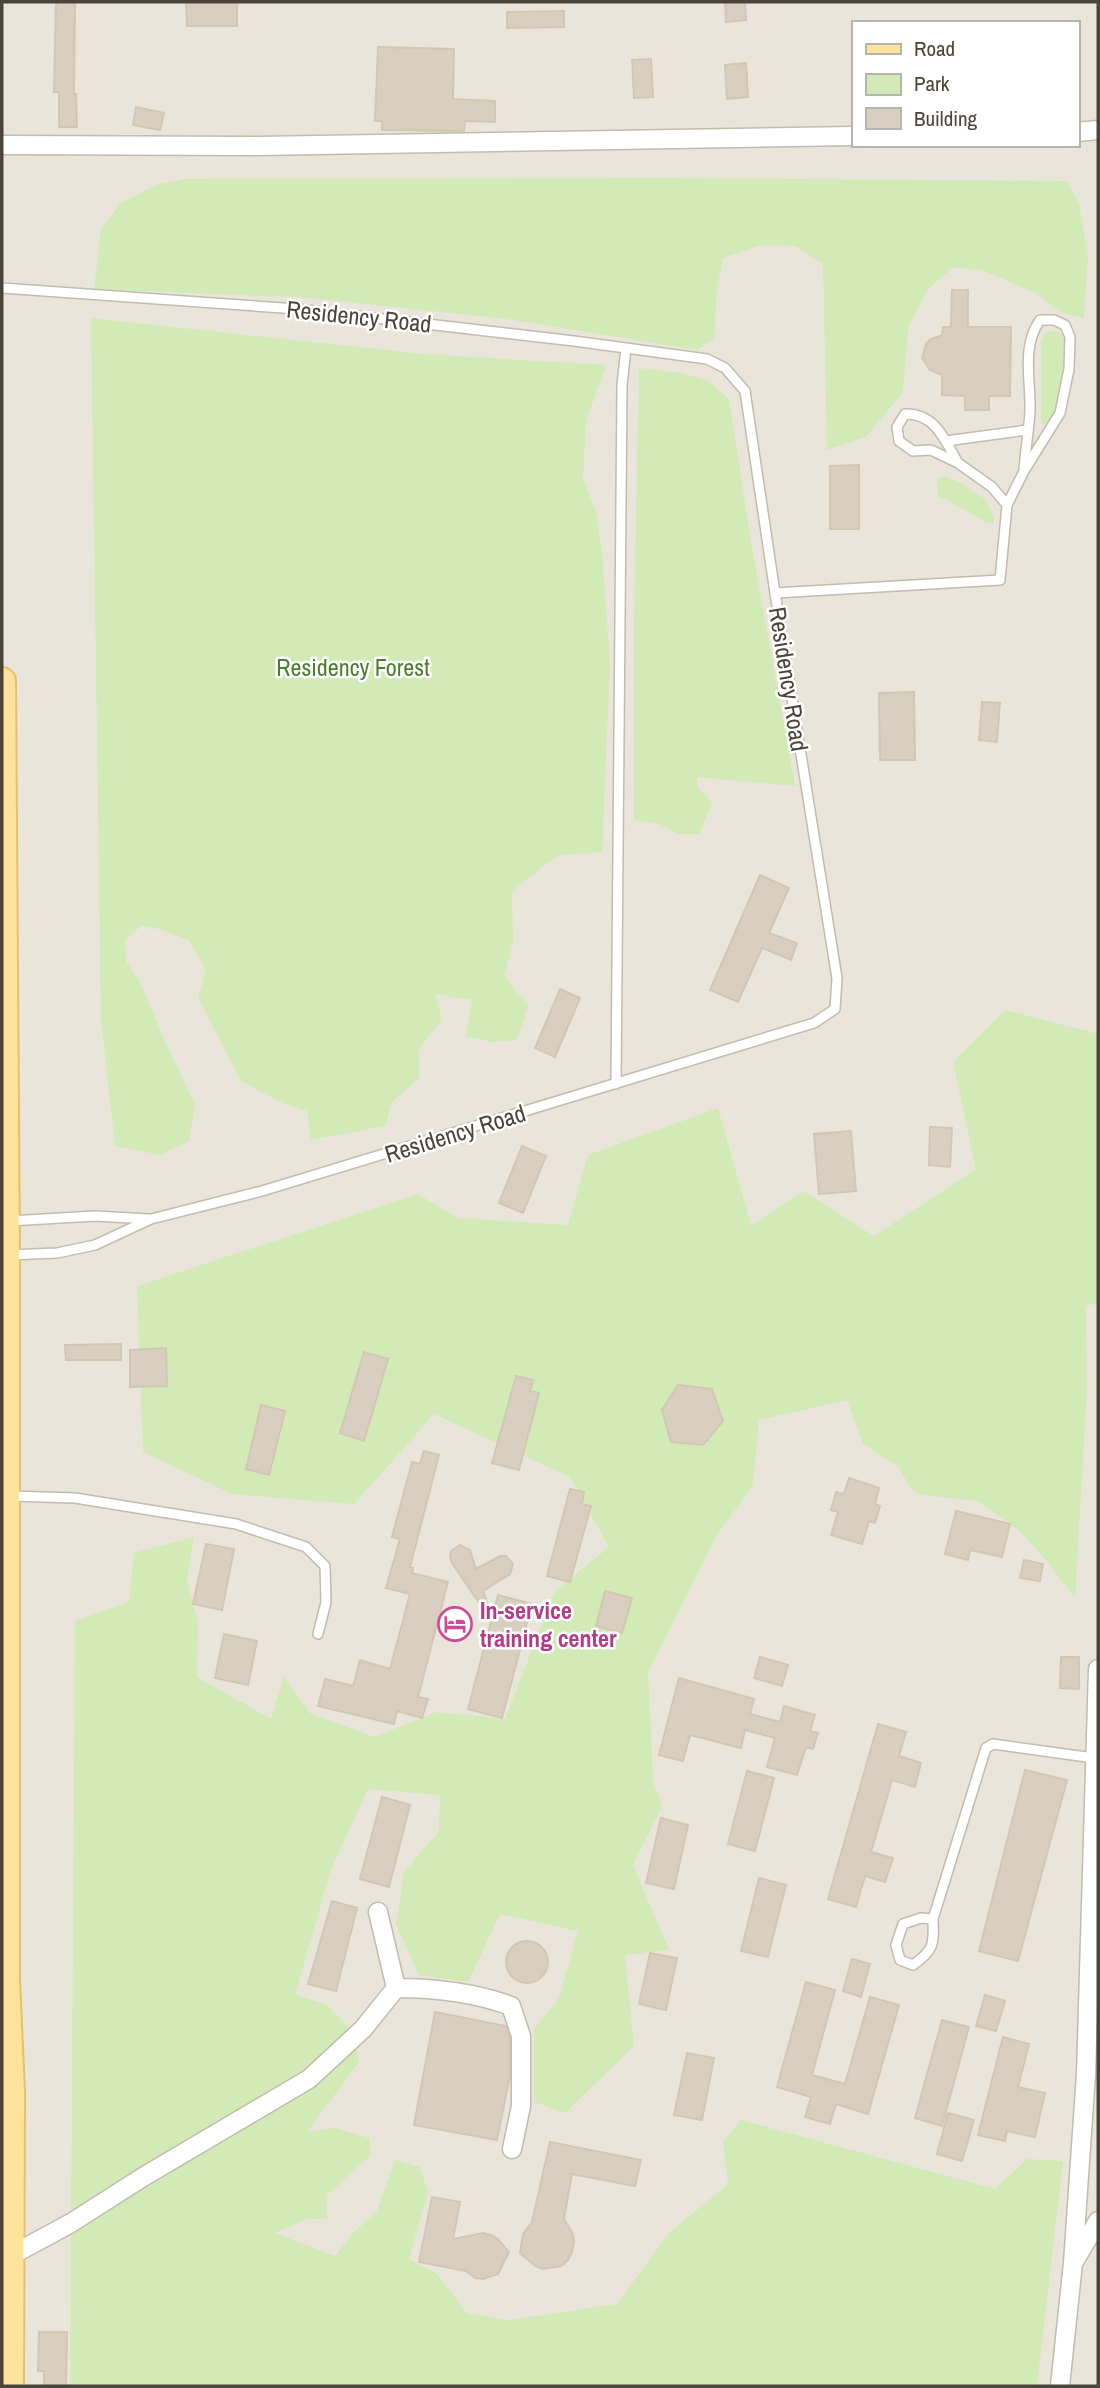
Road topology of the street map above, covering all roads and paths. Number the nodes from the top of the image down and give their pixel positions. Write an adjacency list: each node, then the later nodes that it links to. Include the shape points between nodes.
1 (1098, 130): 2 (street)
2 (1079, 132)
3 (852, 136): 4 (street, via 258,146)
4 (2, 145)
5 (2, 288): 6 (lane, Residency Road, via 296,309)
6 (626, 348): 12 (lane, Residency Road, via 707,359 725,368 745,391); 14 (lane, via 622,384)
7 (1027, 430): 8 (lane); 10 (lane); 10 (lane, via 1031,332 1040,320 1054,320 1065,325 1070,337 1069,369 1060,413)
8 (946, 441): 9 (lane); 9 (lane, via 934,424 918,414 905,414 897,427 899,441 913,451 931,450)
9 (958, 463): 11 (lane, via 992,486)
10 (1024, 471): 11 (lane)
11 (1007, 505): 12 (lane, via 1000,580)
12 (775, 593): 14 (lane, Residency Road, via 837,978 835,1009 814,1023)
13 (2, 681): 16 (main road)
14 (616, 1084): 15 (lane, Residency Road, via 261,1191)
15 (151, 1219): 16 (lane, Residency Road, via 95,1216); 17 (lane, Residency Road, via 95,1245 57,1253)
16 (6, 1221): 17 (main road)
17 (6, 1255): 18 (main road)
18 (5, 1496): 19 (lane, via 75,1499 236,1524 306,1547 325,1566 326,1602); 21 (main road)
19 (318, 1634)
20 (1098, 1669): 22 (street)
21 (4, 1728): 25 (main road)
22 (1094, 1758): 24 (lane, via 993,1744 986,1748); 27 (street)
23 (377, 1912): 26 (street)
24 (933, 1919): 24 (lane, via 928,1954 913,1965 900,1960 896,1945 903,1924)
25 (4, 1980): 30 (main road, via 11,2092)
26 (396, 1988): 28 (street, via 438,1988 511,2006 521,2036 521,2106); 30 (street, via 363,2029 309,2079)
27 (1092, 2075): 31 (street)
28 (512, 2149)
29 (1098, 2221): 31 (street)
30 (10, 2256): 32 (main road)
31 (1073, 2263): 33 (street)
32 (10, 2386)
33 (1060, 2386)

